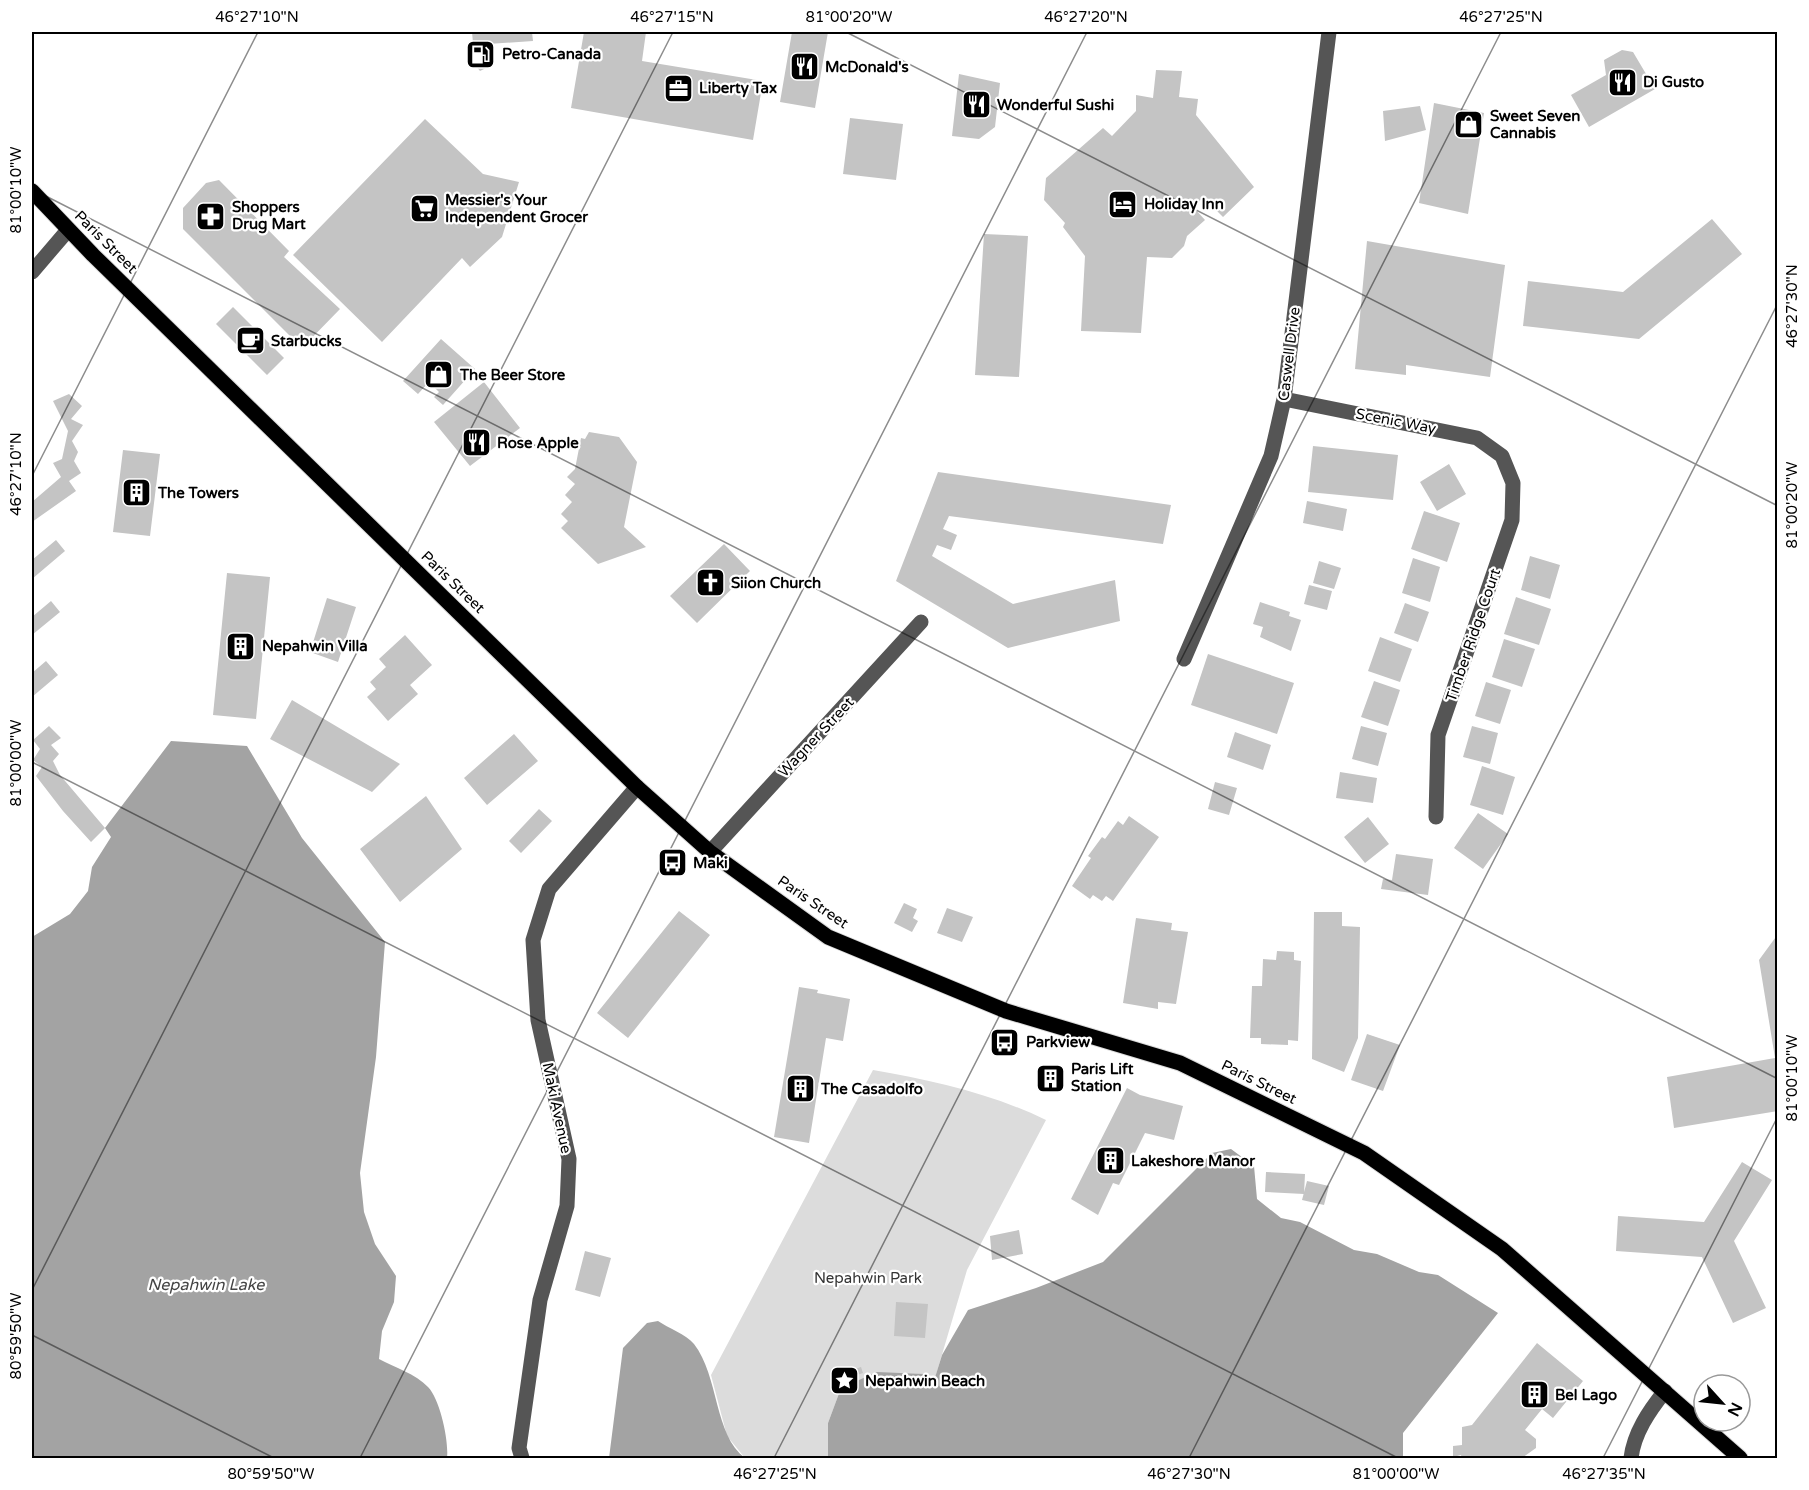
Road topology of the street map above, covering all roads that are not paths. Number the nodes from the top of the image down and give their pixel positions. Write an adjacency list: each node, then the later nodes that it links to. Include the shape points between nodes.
1 (1329, 32): 5 (street, Caswell Drive)
2 (32, 191): 3 (main road, Paris Street)
3 (68, 230): 4 (street); 9 (main road, Paris Street)
4 (32, 272)
5 (1284, 399): 6 (street, Scenic Way, via 1477,438); 8 (street, Caswell Drive, via 1271,456)
6 (1502, 456): 10 (street, Timber Ridge Court, via 1513,483 1512,520 1438,735)
7 (921, 622): 11 (street, Wagner Street)
8 (1184, 659)
9 (637, 787): 11 (main road, Paris Street); 13 (street, Maki Avenue, via 549,889 533,940 538,1020 569,1159 567,1206 540,1300 519,1448)
10 (1436, 817)
11 (710, 852): 12 (main road, Paris Street, via 828,937 1006,1011 1180,1063 1364,1153 1502,1249)
12 (1665, 1391): 14 (street, via 1649,1411); 15 (main road, Paris Street)
13 (522, 1458)
14 (1631, 1458)
15 (1740, 1458)

